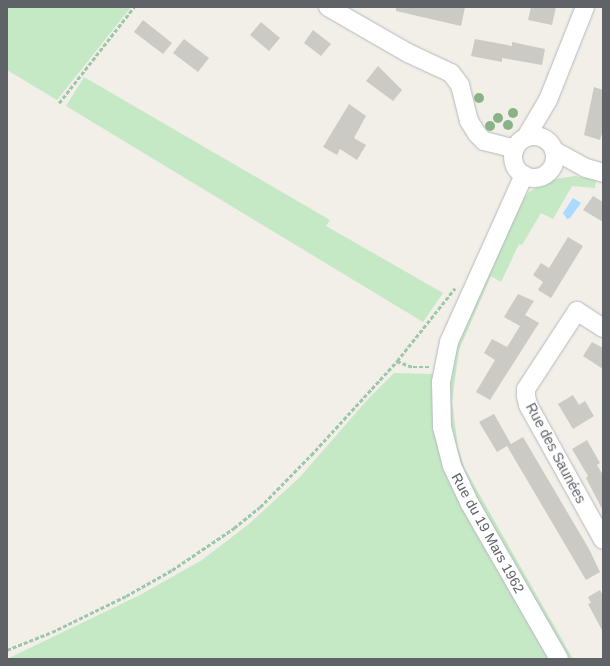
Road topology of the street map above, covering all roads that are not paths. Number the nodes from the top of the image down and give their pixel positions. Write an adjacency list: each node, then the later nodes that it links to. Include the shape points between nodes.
1 (328, 7): 4 (street, via 408,53 451,73 460,85 469,121 484,141)
2 (584, 7): 3 (street)
3 (548, 100): 4 (street); 5 (street)
4 (520, 143): 5 (street, via 533,136); 9 (street, via 514,164)
5 (551, 145): 6 (street); 7 (street, via 554,164)
6 (586, 168): 7 (street); 8 (street)
7 (551, 170): 9 (street, via 538,177)
8 (603, 174)
9 (524, 175): 12 (street, Rue du 19 Mars 1962, via 459,316 443,367 442,426 452,466 470,504)
10 (603, 328): 11 (street, Rue des Saunées, via 577,311 526,389 528,405)
11 (603, 540)
12 (559, 659)

